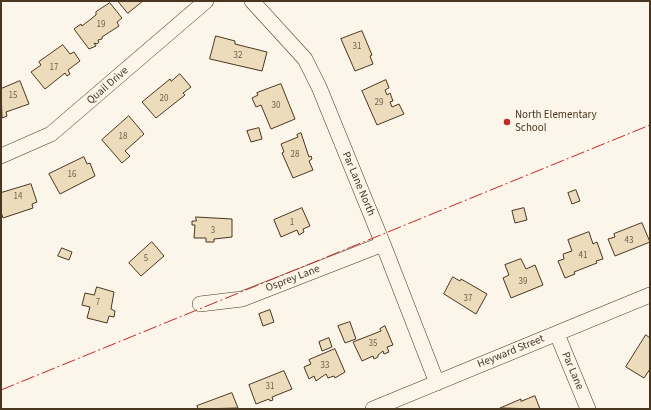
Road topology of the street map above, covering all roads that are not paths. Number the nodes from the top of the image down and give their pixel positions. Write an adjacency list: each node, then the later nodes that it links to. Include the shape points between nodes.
1 (206, 1): 3 (street, Quail Drive, via 51,134)
2 (252, 1): 4 (street, Par Lane North, via 305,58)
3 (1, 156)
4 (383, 244): 6 (street, Osprey Lane, via 242,299); 8 (street, Par Lane North)
5 (650, 295): 7 (street, Heyward Street)
6 (200, 304)
7 (556, 334): 8 (street, Heyward Street); 10 (street, Par Lane)
8 (437, 383): 9 (street, Heyward Street)
9 (373, 409)
10 (588, 409)

